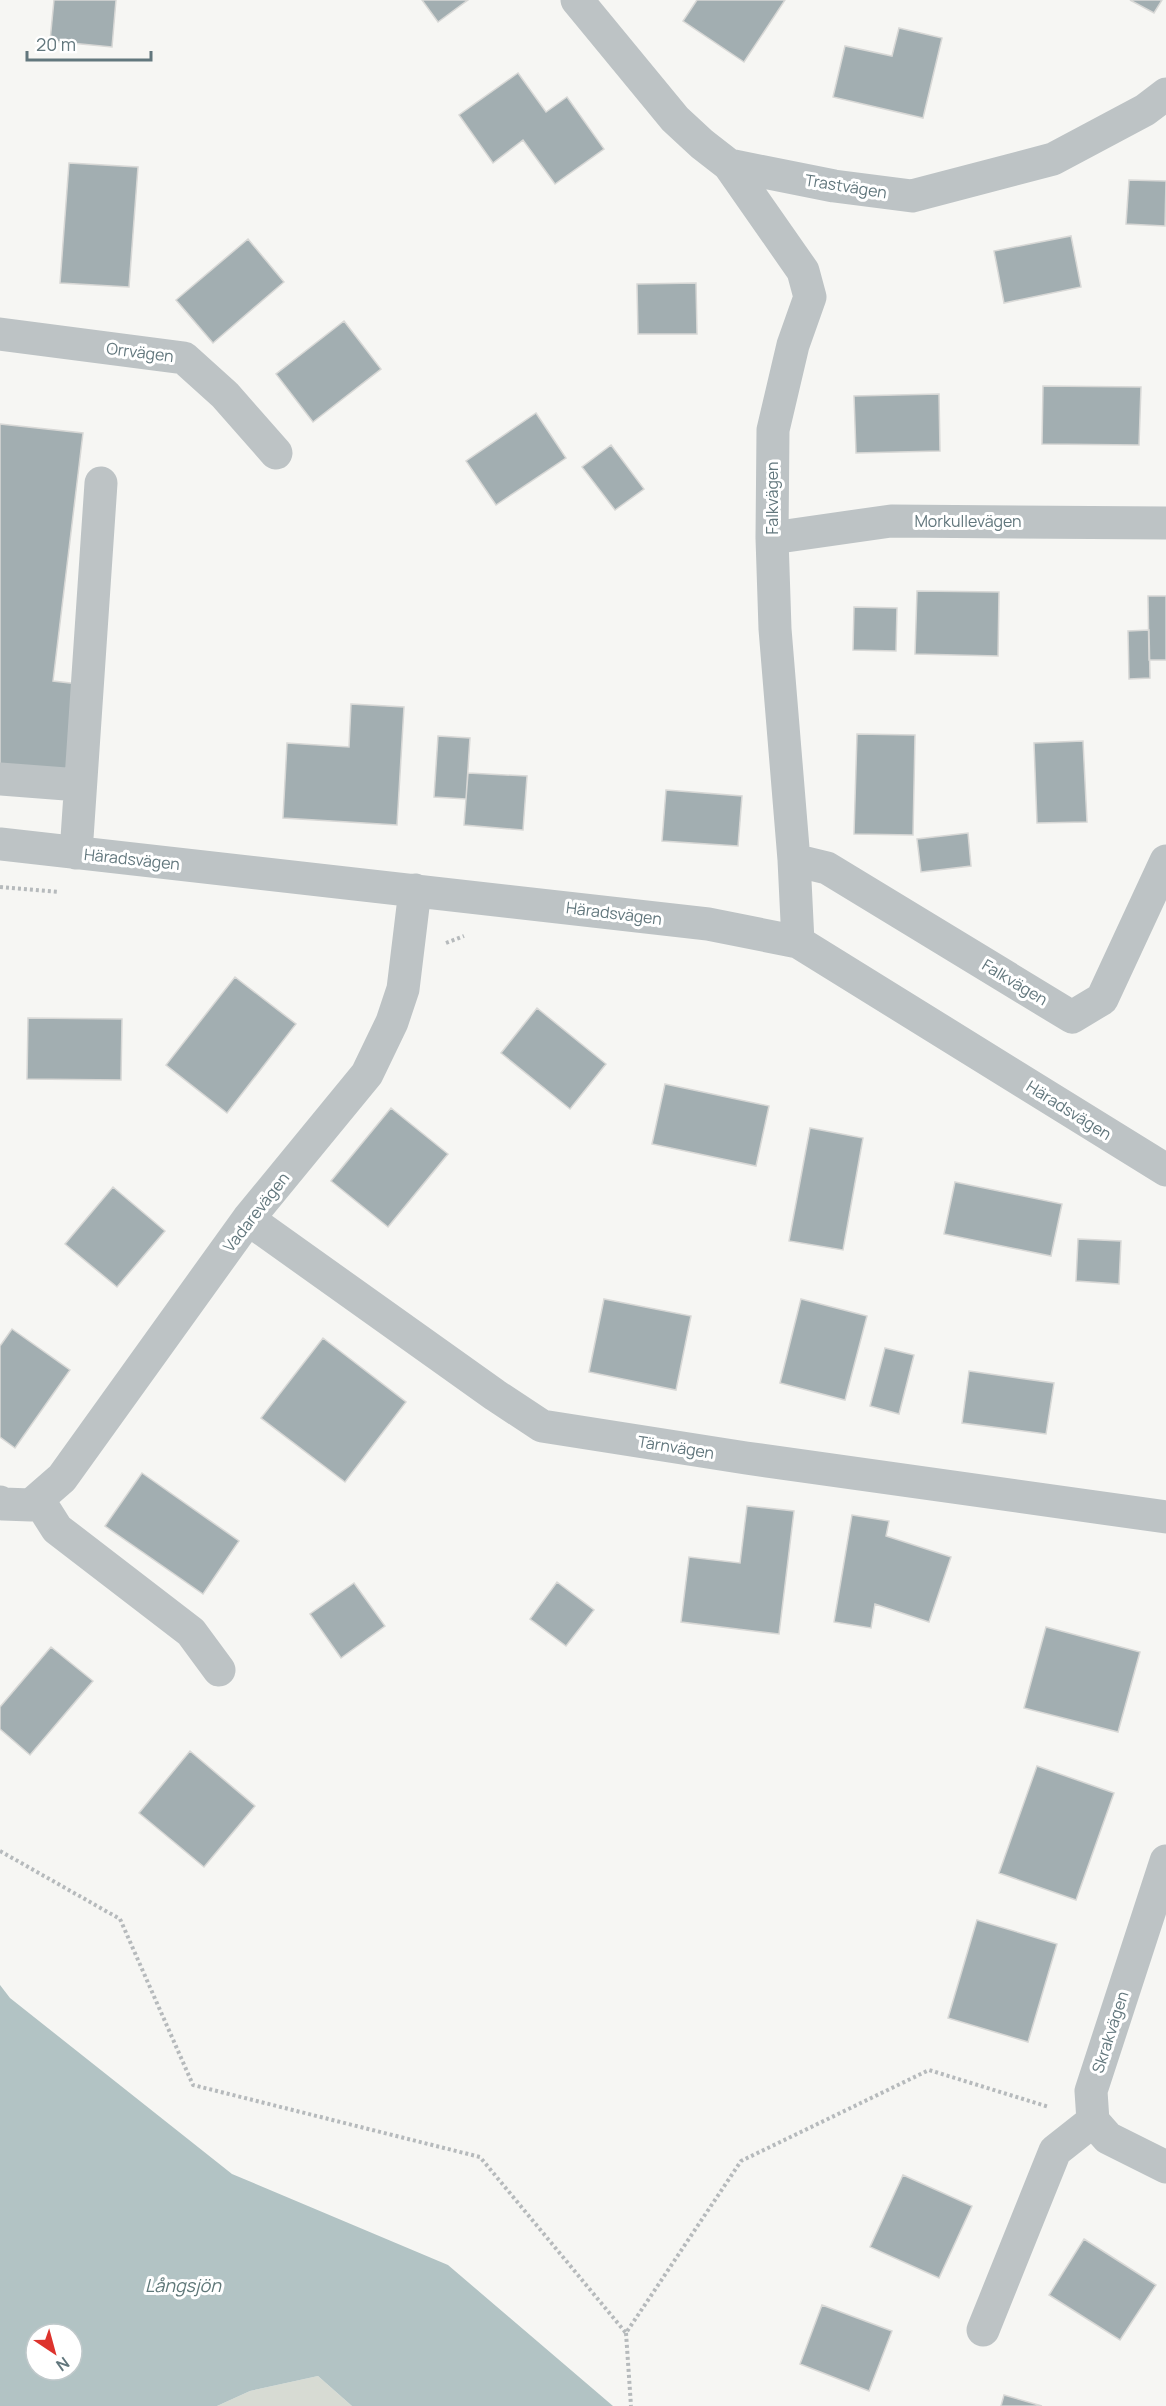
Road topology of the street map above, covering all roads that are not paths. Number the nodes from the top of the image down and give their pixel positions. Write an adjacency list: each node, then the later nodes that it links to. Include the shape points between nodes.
1 (577, 0): 3 (street, Trastvägen, via 675,119)
2 (1166, 93): 3 (street, Trastvägen, via 1145,110 1053,159 912,196 834,186)
3 (729, 165): 8 (street, Falkvägen, via 802,272 810,297 793,345 773,430)
4 (0, 334): 5 (street, Orrvägen, via 184,358 225,395)
5 (276, 453)
6 (101, 483): 10 (street)
7 (1166, 523): 8 (street, Morkullevägen, via 891,521)
8 (772, 537): 13 (street, Falkvägen, via 775,629)
9 (0, 779): 10 (street)
10 (79, 785): 12 (street)
11 (0, 844): 12 (street, Häradsvägen)
12 (76, 853): 15 (street, Häradsvägen)
13 (794, 860): 14 (street, Falkvägen, via 827,868 1072,1017 1102,999); 16 (street, Falkvägen)
14 (1166, 861)
15 (415, 890): 16 (street, Häradsvägen, via 708,924); 18 (street, Vadarevägen, via 403,989 392,1023 367,1074)
16 (798, 942): 17 (street, Häradsvägen)
17 (1166, 1170)
18 (248, 1219): 19 (street, Vadarevägen, via 62,1478); 20 (street, Tärnvägen, via 542,1426)
19 (23, 1502): 21 (street, via 191,1632)
20 (1166, 1517)
21 (219, 1670)
22 (1166, 1861): 23 (street, Skrakvägen, via 1090,2091)
23 (1093, 2121): 24 (street, via 1108,2138); 25 (street, via 1055,2151)
24 (1166, 2167)
25 (982, 2330)

